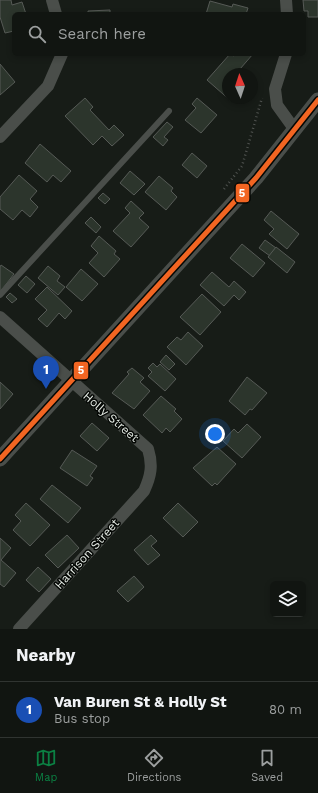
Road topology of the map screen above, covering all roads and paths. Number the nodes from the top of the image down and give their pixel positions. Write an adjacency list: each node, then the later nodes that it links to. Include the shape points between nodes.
1 (52, 0): 3 (street)
2 (286, 0): 4 (street)
3 (55, 12)
4 (287, 12)
5 (61, 56): 11 (street, via 48,86)
6 (285, 56): 10 (street, via 275,89 277,105)
7 (263, 95): 12 (path)
8 (318, 100): 10 (street)
9 (169, 111): 13 (lane)
10 (295, 130): 15 (street, via 256,178)
11 (0, 137)
12 (242, 166)
13 (0, 295)
14 (0, 317): 15 (street, Holly Street)
15 (71, 382): 16 (street); 17 (street, Holly Street, via 148,449 152,462)
16 (0, 460)
17 (150, 476): 18 (street, Harrison Street, via 144,491)
18 (19, 629)

